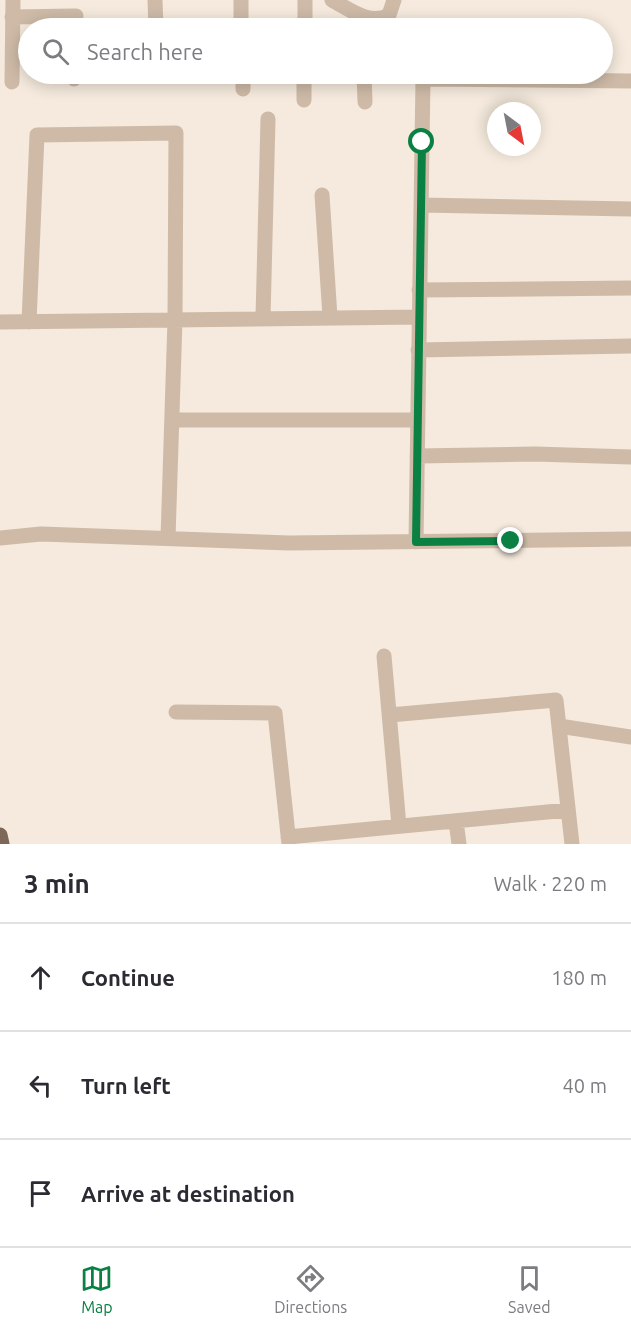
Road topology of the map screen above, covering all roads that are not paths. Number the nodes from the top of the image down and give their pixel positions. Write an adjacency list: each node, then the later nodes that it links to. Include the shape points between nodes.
1 (13, 0): 7 (street)
2 (155, 0): 9 (street)
3 (241, 0): 10 (street)
4 (305, 0): 11 (street)
5 (332, 0): 12 (street)
6 (394, 0): 13 (street)
7 (12, 17): 8 (street); 16 (street)
8 (76, 18)
9 (156, 18)
10 (242, 18)
11 (305, 18)
12 (357, 18)
13 (384, 18)
14 (613, 81): 15 (street)
15 (631, 81)
16 (12, 82)
17 (243, 84): 21 (street)
18 (304, 84): 22 (street)
19 (364, 84): 23 (street)
20 (423, 84): 26 (street)
21 (243, 89)
22 (304, 100)
23 (365, 102)
24 (268, 118): 32 (street)
25 (322, 195): 30 (street)
26 (421, 205): 27 (street); 29 (street)
27 (631, 209)
28 (631, 288): 29 (street)
29 (420, 290): 31 (street)
30 (330, 317): 31 (street); 32 (street)
31 (419, 317): 37 (street)
32 (264, 318): 33 (street)
33 (175, 320): 35 (street); 35 (street, via 176,133 37,135); 38 (street)
34 (0, 322): 35 (street)
35 (29, 322)
36 (631, 346): 37 (street)
37 (418, 350): 39 (street)
38 (172, 420): 39 (street); 43 (street)
39 (417, 420): 40 (street)
40 (417, 456): 41 (street); 45 (street)
41 (631, 457)
42 (0, 538): 43 (street, via 40,534)
43 (168, 538): 45 (street, via 289,543)
44 (631, 539): 45 (street)
45 (416, 542)
46 (384, 656): 48 (street)
47 (176, 712): 55 (street, via 275,713)
48 (390, 715): 49 (street, via 556,700); 53 (street)
49 (559, 726): 50 (street); 51 (street)
50 (631, 737)
51 (568, 810): 52 (street); 58 (street)
52 (456, 821): 53 (street); 57 (street)
53 (399, 826): 55 (street)
54 (0, 835): 56 (main road)
55 (289, 841)
56 (2, 844)
57 (459, 844)
58 (572, 844)

